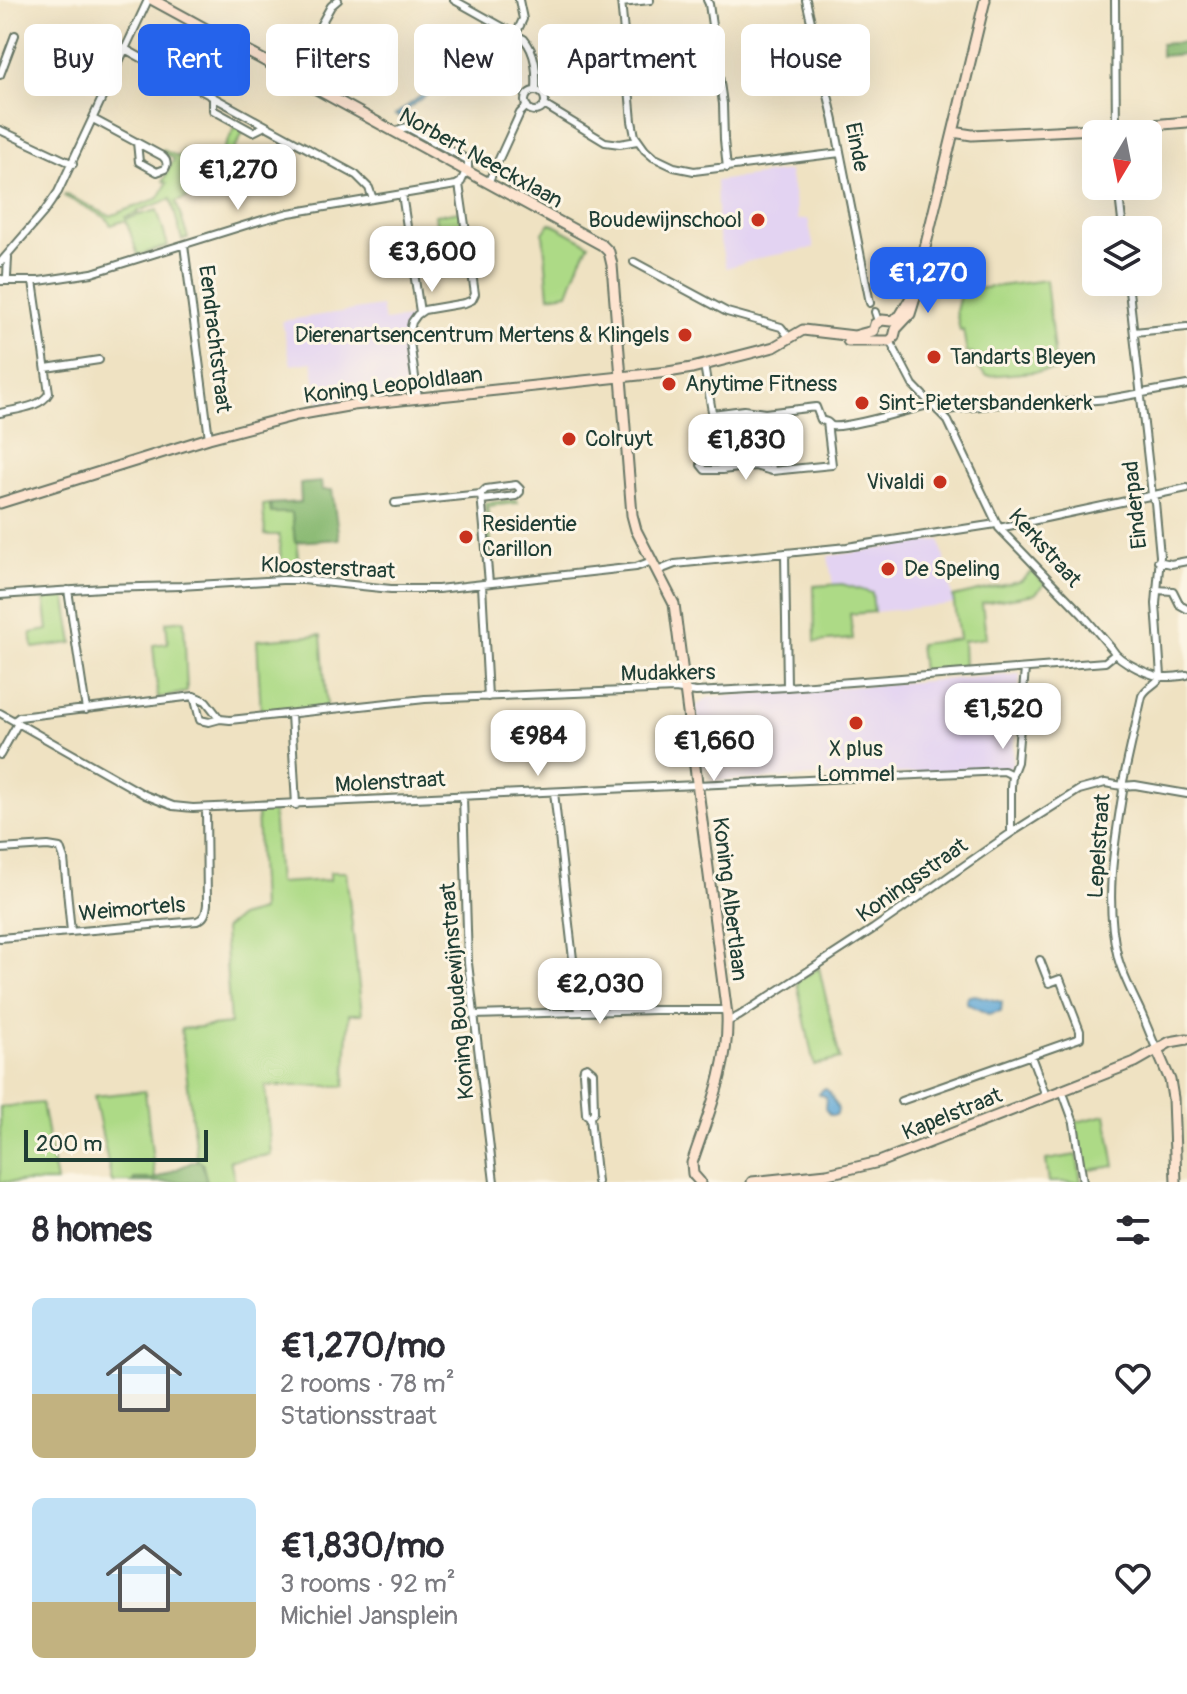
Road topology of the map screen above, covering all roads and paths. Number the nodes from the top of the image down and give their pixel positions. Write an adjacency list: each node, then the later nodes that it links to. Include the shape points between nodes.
1 (151, 0): 16 (street); 17 (main road, Norbert Neeckxlaan)
2 (338, 0): 11 (street)
3 (454, 0): 12 (street)
4 (519, 0): 13 (street)
5 (650, 0): 10 (street)
6 (707, 0): 34 (street, via 722,91)
7 (806, 0): 32 (street, Einde)
8 (985, 0): 28 (main road)
9 (1115, 0): 24 (street)
10 (621, 1): 30 (street)
11 (321, 24)
12 (498, 24)
13 (521, 24)
14 (15, 35): 18 (street)
15 (522, 39): 19 (street, via 530,46)
16 (125, 49): 23 (street); 39 (street, via 356,175)
17 (266, 62)
18 (0, 75)
19 (536, 91): 21 (street, via 544,96); 22 (street, via 526,97)
20 (329, 96): 35 (main road, Norbert Neeckxlaan)
21 (544, 105): 22 (street, via 536,111); 30 (street, via 605,142)
22 (527, 106): 36 (street)
23 (93, 119): 31 (street); 33 (street)
24 (1116, 120)
25 (1187, 122): 26 (main road)
26 (1162, 125)
27 (0, 130): 33 (street)
28 (953, 132): 29 (main road); 52 (main road, via 915,298 910,314)
29 (1082, 132)
30 (637, 141): 34 (street, via 674,167)
31 (137, 142): 31 (street, via 166,159 167,167 157,172 139,162)
32 (840, 153): 34 (street); 50 (street, Einde)
33 (73, 164): 42 (street, via 51,203)
34 (727, 168)
35 (467, 172): 36 (main road, Norbert Neeckxlaan); 37 (street)
36 (488, 183): 41 (main road, Norbert Neeckxlaan)
37 (459, 184): 38 (street); 51 (street, via 475,294 465,303)
38 (402, 194): 39 (street); 51 (street)
39 (373, 199): 40 (street, via 262,220)
40 (184, 245): 48 (street, via 92,273); 71 (street, Eendrachtstraat)
41 (609, 252): 61 (main road, Koning Albertlaan)
42 (9, 253): 44 (street); 45 (street)
43 (634, 262): 56 (street, via 727,312)
44 (0, 264): 45 (street)
45 (8, 271): 46 (street); 47 (street)
46 (1, 280): 47 (street)
47 (23, 281): 48 (street)
48 (33, 281): 60 (street)
49 (1130, 296): 55 (street, Einderpad)
50 (870, 303)
51 (420, 312): 64 (street, via 409,330)
52 (894, 325): 53 (main road, via 887,320); 57 (main road)
53 (876, 326): 56 (main road, via 841,337); 57 (main road)
54 (1187, 327): 55 (street)
55 (1134, 332): 63 (street, Einderpad)
56 (793, 335): 59 (main road, Koning Leopoldlaan, via 774,347)
57 (890, 341): 65 (street, Kerkstraat, via 906,375)
58 (99, 360): 60 (street)
59 (704, 365): 61 (main road, Koning Leopoldlaan); 69 (street)
60 (46, 368): 67 (street, via 47,398)
61 (621, 377): 64 (main road, Koning Leopoldlaan); 82 (main road, Koning Albertlaan, via 632,515)
62 (1187, 385): 63 (street)
63 (1140, 393): 66 (street); 76 (street, Einderpad)
64 (418, 398): 71 (main road, Koning Leopoldlaan, via 311,412)
65 (932, 404): 66 (street, Kerkstraat); 70 (street, via 837,426)
66 (938, 411): 80 (street, Kerkstraat, via 948,421)
67 (0, 413)
68 (765, 413): 69 (street); 70 (street, via 816,407); 74 (street)
69 (712, 414): 72 (street)
70 (827, 422): 74 (street, via 832,465)
71 (209, 438): 78 (main road, Koning Leopoldlaan)
72 (718, 452): 73 (street); 73 (street, via 705,454 701,465 707,471)
73 (722, 470): 74 (street, via 755,466)
74 (772, 471)
75 (1187, 488): 76 (street)
76 (1152, 495): 80 (street); 83 (street, Einderpad)
77 (482, 497): 77 (street, via 486,489 520,489 516,496); 79 (street); 86 (street)
78 (0, 503)
79 (395, 503)
80 (998, 526): 81 (street); 91 (street, Kerkstraat)
81 (785, 553): 85 (street, via 675,564); 95 (street)
82 (652, 561): 85 (main road, Koning Albertlaan); 86 (street, Kloosterstraat, via 631,568)
83 (1158, 561): 84 (street); 88 (street, Einderpad)
84 (1187, 561)
85 (657, 571): 96 (main road, Koning Albertlaan, via 674,604)
86 (485, 584): 87 (street, Kloosterstraat, via 407,589 282,580); 98 (street)
87 (68, 590): 89 (street, Kloosterstraat); 99 (street)
88 (1157, 590): 90 (street, via 1173,591); 94 (street, Einderpad)
89 (0, 595)
90 (1187, 609)
91 (1115, 654): 92 (street, Mudakkers, via 1105,662); 94 (street, Kerkstraat)
92 (1025, 669): 95 (street, Mudakkers); 105 (street)
93 (1187, 675): 94 (street)
94 (1161, 676): 107 (street, Lepelstraat, via 1142,696)
95 (787, 687): 96 (street, Mudakkers)
96 (685, 691): 98 (street, Mudakkers); 106 (main road, Koning Albertlaan)
97 (194, 696): 99 (street); 102 (street, via 206,701); 102 (street, via 200,720)
98 (488, 697): 101 (street, Mudakkers)
99 (86, 710): 103 (street, via 19,717)
100 (0, 713): 103 (street, Molenstraat)
101 (291, 714): 102 (street, Mudakkers); 111 (street)
102 (220, 719)
103 (16, 722): 104 (street); 112 (street, Molenstraat, via 145,795 173,806)
104 (0, 755)
105 (1012, 775): 106 (street, Molenstraat, via 1004,771); 113 (street)
106 (697, 784): 108 (street, Molenstraat); 118 (main road, Koning Albertlaan)
107 (1122, 786): 109 (street, Koningsstraat); 113 (street, Koningsstraat, via 1105,783 1079,790); 123 (street, Lepelstraat, via 1110,886 1116,947)
108 (554, 792): 110 (street, Molenstraat); 119 (street)
109 (1187, 794)
110 (463, 796): 111 (street, Molenstraat); 120 (street, Koning Boudewijnstraat)
111 (296, 805): 112 (street, Molenstraat)
112 (206, 808): 115 (street, Weimortels, via 207,904 202,919)
113 (1011, 833): 121 (street, Koningsstraat)
114 (0, 849): 115 (street, via 60,848)
115 (71, 932): 116 (street, Weimortels)
116 (0, 938)
117 (1040, 960): 124 (street, via 1049,983 1060,979 1081,1035)
118 (726, 1010): 119 (street); 121 (main road, Koning Albertlaan)
119 (579, 1012): 120 (street)
120 (473, 1015): 130 (street, Koning Boudewijnstraat)
121 (727, 1022): 129 (main road, Koning Albertlaan, via 721,1077 692,1163)
122 (1187, 1039): 123 (main road, Kapelstraat)
123 (1157, 1050): 125 (main road, Kapelstraat); 134 (main road, Lepelstraat, via 1173,1098)
124 (1031, 1056): 126 (street); 127 (street)
125 (1062, 1090): 126 (main road, Kapelstraat); 133 (street, via 1074,1123)
126 (1046, 1096): 132 (main road, Kapelstraat, via 863,1167)
127 (901, 1101)
128 (590, 1117): 128 (street, via 583,1073 587,1067 593,1072); 131 (street)
129 (696, 1181)
130 (494, 1182)
131 (597, 1182)
132 (752, 1182)
133 (1083, 1182)
134 (1176, 1182)

